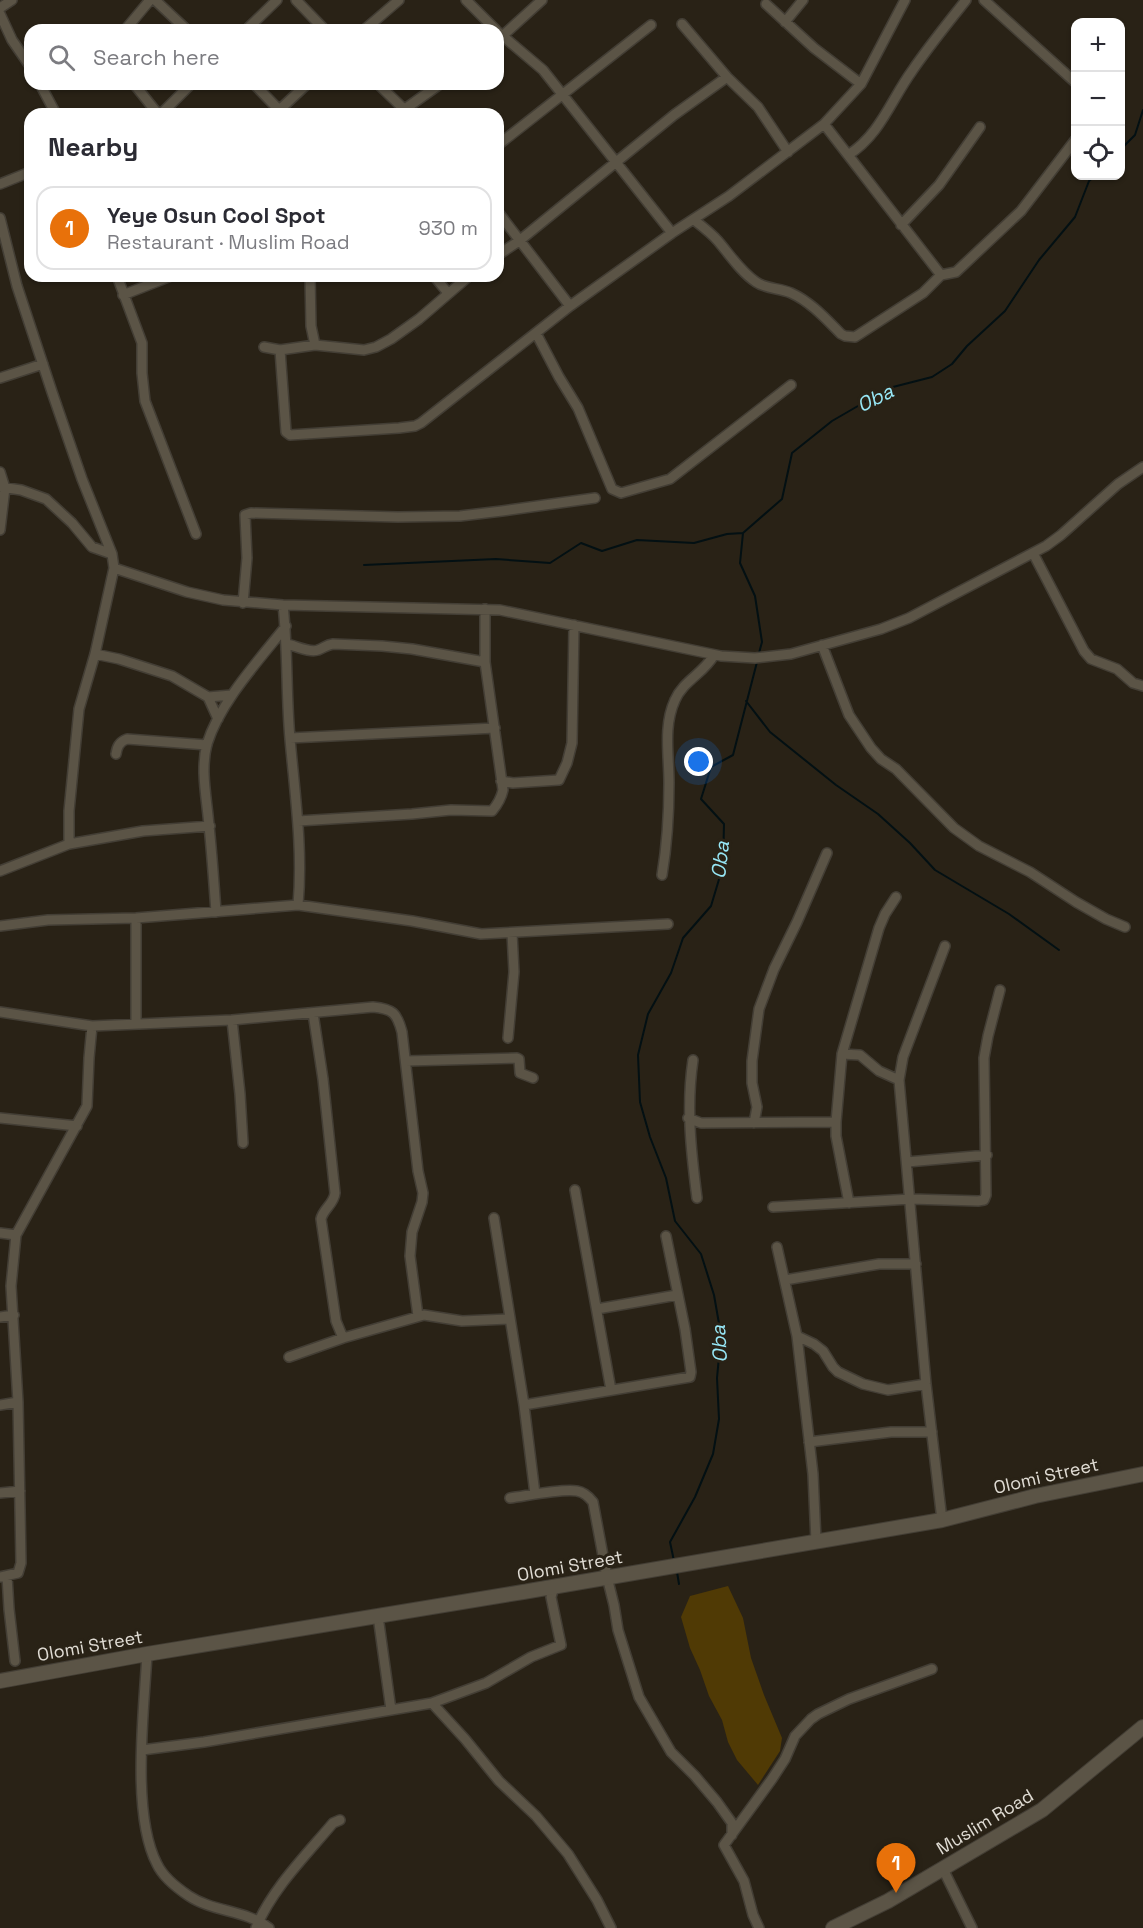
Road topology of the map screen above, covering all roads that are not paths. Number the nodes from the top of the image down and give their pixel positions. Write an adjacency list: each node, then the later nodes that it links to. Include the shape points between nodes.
1 (12, 0): 14 (street)
2 (150, 0): 17 (street)
3 (155, 0): 18 (street)
4 (277, 0): 19 (street)
5 (296, 0): 20 (street)
6 (399, 0): 21 (street)
7 (466, 0): 22 (street)
8 (542, 0): 25 (street)
9 (803, 0): 16 (street)
10 (905, 0): 30 (street)
11 (966, 0): 51 (street, via 911,72 869,139)
12 (984, 0): 29 (street)
13 (766, 4): 16 (street)
14 (0, 8)
15 (0, 14): 27 (street)
16 (784, 22): 30 (street)
17 (130, 24)
18 (181, 24)
19 (252, 24)
20 (319, 24)
21 (371, 24)
22 (488, 24)
23 (682, 24): 28 (street)
24 (651, 25): 38 (street)
25 (504, 30)
26 (504, 40): 38 (street, via 543,70)
27 (24, 57)
28 (727, 77): 50 (street, via 758,107); 52 (street)
29 (1071, 78)
30 (861, 84): 46 (street)
31 (43, 90): 39 (street)
32 (139, 90): 40 (street)
33 (185, 90): 41 (street)
34 (259, 90): 42 (street)
35 (301, 90): 43 (street)
36 (384, 90): 44 (street)
37 (432, 90): 45 (street)
38 (562, 95): 48 (street); 52 (street)
39 (53, 108)
40 (155, 108)
41 (166, 108)
42 (275, 108)
43 (284, 108)
44 (400, 108)
45 (409, 108)
46 (824, 124): 50 (street); 51 (street)
47 (980, 127): 58 (street, via 939,185)
48 (504, 140)
49 (1071, 145): 62 (street, via 1021,211 956,272)
50 (788, 152): 57 (street)
51 (848, 155): 58 (street)
52 (617, 162): 59 (street); 60 (street)
53 (24, 174): 54 (street)
54 (0, 184)
55 (0, 218): 75 (street)
56 (504, 220): 60 (street)
57 (694, 220): 59 (street); 62 (street, via 755,282 798,297 848,337 863,333 923,293)
58 (901, 225): 62 (street)
59 (672, 233): 70 (street)
60 (519, 241): 61 (street); 70 (street)
61 (504, 251)
62 (941, 276)
63 (119, 282): 69 (street)
64 (156, 282): 69 (street)
65 (310, 282): 72 (street)
66 (439, 282): 68 (street)
67 (461, 282): 68 (street)
68 (448, 292): 72 (street, via 419,319 376,347 364,350)
69 (123, 295): 83 (street, via 142,343 145,401)
70 (570, 306): 71 (street)
71 (536, 333): 74 (street, via 421,423 388,429 290,435 286,432); 77 (street, via 578,408 612,489 621,493 670,479)
72 (315, 345): 74 (street)
73 (264, 346): 74 (street)
74 (280, 350)
75 (43, 364): 76 (street); 85 (street)
76 (0, 378)
77 (791, 385)
78 (1143, 467): 84 (street, via 1061,535)
79 (0, 472): 80 (street)
80 (3, 487): 82 (street); 85 (street, via 46,499 92,547)
81 (595, 498): 87 (street, via 460,516 251,513 245,515)
82 (0, 530)
83 (196, 534)
84 (1033, 553): 93 (street, via 903,621); 97 (street, via 1084,651 1091,659 1117,669)
85 (112, 554): 86 (street)
86 (114, 568): 87 (street, via 187,592); 94 (street)
87 (243, 603): 88 (street)
88 (284, 605): 89 (street); 91 (street)
89 (485, 609): 90 (street); 96 (street)
90 (574, 625): 95 (street); 105 (street, via 572,743 567,763 559,780)
91 (286, 626): 92 (street); 98 (street)
92 (287, 644): 96 (street, via 314,651 333,644 382,646); 102 (street)
93 (822, 645): 95 (street, via 772,656); 118 (street, via 849,715 871,748 954,828 979,846)
94 (95, 654): 99 (street, via 172,676); 108 (street, via 79,709)
95 (714, 655): 111 (street, via 683,686 673,703 668,724 668,804)
96 (485, 662): 101 (street)
97 (1143, 686)
98 (232, 694): 99 (street); 100 (street)
99 (208, 697): 100 (street)
100 (218, 719): 103 (street)
101 (495, 728): 102 (street); 105 (street)
102 (290, 738): 106 (street)
103 (207, 745): 104 (street, via 127,739 117,747); 107 (street, via 204,767)
104 (116, 754)
105 (501, 781): 106 (street, via 501,801 492,811 451,810)
106 (298, 821): 113 (street)
107 (210, 826): 108 (street, via 143,831); 114 (street)
108 (69, 844): 110 (street)
109 (827, 853): 136 (street, via 759,1009 752,1061 757,1107)
110 (0, 871)
111 (662, 876)
112 (896, 897): 128 (street, via 879,928)
113 (298, 905): 114 (street); 119 (street, via 481,934)
114 (216, 912): 115 (street)
115 (136, 918): 117 (street, via 48,920); 125 (street)
116 (668, 924): 119 (street)
117 (0, 926)
118 (1125, 927)
119 (512, 933): 127 (street, via 514,972)
120 (945, 946): 132 (street, via 903,1057)
121 (1000, 990): 139 (street, via 984,1058)
122 (0, 1012): 126 (street)
123 (313, 1013): 124 (street); 130 (street, via 373,1007 393,1012 399,1020); 160 (street, via 335,1192 321,1219 336,1321)
124 (232, 1020): 125 (street); 138 (street)
125 (136, 1024): 126 (street)
126 (92, 1026): 137 (street, via 87,1106)
127 (508, 1038)
128 (842, 1054): 132 (street, via 860,1055 879,1071); 135 (street)
129 (693, 1060): 134 (street)
130 (406, 1061): 131 (street, via 517,1058 520,1073); 157 (street, via 423,1193 410,1243)
131 (533, 1078)
132 (899, 1080): 140 (street)
133 (0, 1118): 137 (street)
134 (688, 1118): 136 (street, via 700,1123); 142 (street)
135 (836, 1122): 136 (street); 144 (street)
136 (754, 1123)
137 (77, 1126): 148 (street)
138 (243, 1143)
139 (987, 1155): 140 (street); 143 (street, via 984,1200)
140 (907, 1162): 143 (street)
141 (575, 1190): 154 (street)
142 (697, 1198)
143 (911, 1199): 144 (street); 151 (street)
144 (849, 1203): 145 (street)
145 (773, 1206)
146 (494, 1218): 158 (street)
147 (0, 1233): 148 (street)
148 (16, 1234): 155 (street, via 11,1286)
149 (666, 1236): 153 (street)
150 (777, 1247): 152 (street)
151 (916, 1264): 152 (street, via 879,1264); 162 (street)
152 (784, 1280): 159 (street)
153 (677, 1295): 154 (street); 163 (street, via 690,1377)
154 (597, 1309): 163 (street)
155 (14, 1315): 156 (street); 164 (street)
156 (0, 1317)
157 (418, 1317): 158 (street, via 462,1321); 160 (street)
158 (509, 1319): 166 (street)
159 (797, 1336): 162 (street, via 823,1351 838,1372 863,1384 888,1390); 168 (street)
160 (343, 1338): 161 (street)
161 (289, 1357)
162 (926, 1384): 167 (street)
163 (611, 1390): 166 (street)
164 (18, 1402): 165 (street); 170 (street)
165 (0, 1405)
166 (524, 1406): 172 (street)
167 (932, 1432): 168 (street, via 891,1432); 174 (street)
168 (808, 1442): 175 (street)
169 (1143, 1474): 174 (main road, Olomi Street)
170 (20, 1491): 171 (street); 176 (street, via 21,1563 18,1573)
171 (0, 1493)
172 (535, 1494): 173 (street); 177 (street, via 577,1491 589,1497)
173 (510, 1498)
174 (942, 1520): 175 (main road, Olomi Street)
175 (816, 1541): 177 (main road, Olomi Street)
176 (3, 1577): 181 (street)
177 (607, 1577): 178 (main road, Olomi Street); 189 (street, via 618,1630 639,1696 670,1752 695,1776 732,1823)
178 (554, 1587): 179 (main road, Olomi Street); 184 (street, via 551,1597 561,1645 486,1683)
179 (378, 1616): 180 (main road, Olomi Street); 185 (street)
180 (147, 1654): 183 (main road, Olomi Street); 187 (street)
181 (15, 1661)
182 (932, 1669): 189 (street, via 849,1699 811,1719 795,1736 785,1759)
183 (0, 1681)
184 (432, 1703): 185 (street); 193 (street, via 568,1854)
185 (391, 1710): 187 (street)
186 (1143, 1727): 190 (main road, Muslim Road, via 1042,1810)
187 (142, 1750): 191 (street, via 145,1822 157,1865 173,1884 203,1904)
188 (340, 1820): 191 (street, via 333,1823 286,1878)
189 (732, 1835): 194 (street, via 724,1845 744,1881)
190 (943, 1869): 195 (main road, Muslim Road); 196 (street)
191 (258, 1924): 192 (street)
192 (269, 1928)
193 (611, 1928)
194 (759, 1928)
195 (833, 1928)
196 (972, 1928)

